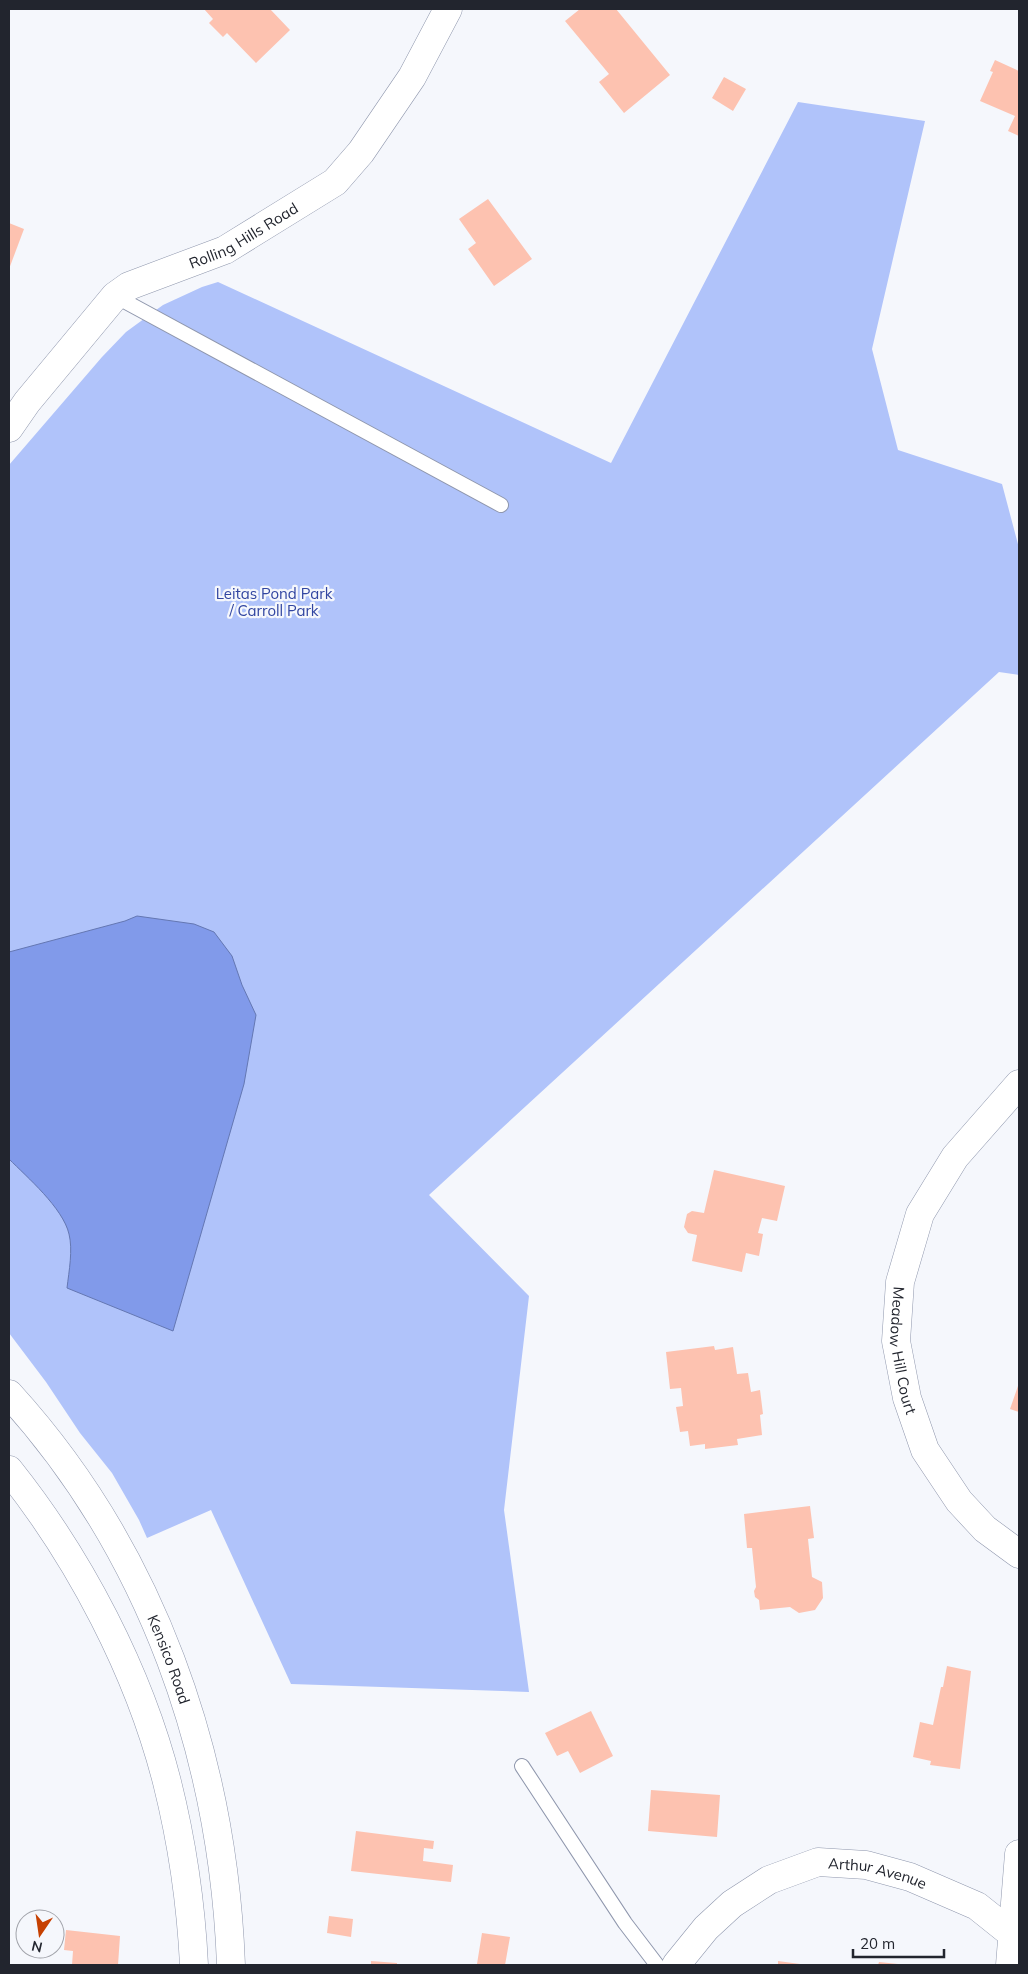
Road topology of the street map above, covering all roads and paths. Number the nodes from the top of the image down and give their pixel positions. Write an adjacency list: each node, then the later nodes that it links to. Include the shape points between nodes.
1 (448, 9): 2 (street, Rolling Hills Road, via 412,77 361,152 335,182 225,250 129,286)
2 (115, 296): 3 (street, Rolling Hills Road); 4 (lane)
3 (9, 428)
4 (502, 505)
5 (1019, 1084): 8 (street, Meadow Hill Court, via 955,1156 920,1214 900,1282 896,1341 907,1398 925,1450 959,1501 985,1529)
6 (9, 1394): 13 (street, Kensico Road, via 77,1481 104,1524 134,1578 174,1666 213,1800 224,1869)
7 (9, 1470): 12 (street, via 87,1587 120,1653 146,1717 167,1782 181,1850)
8 (1019, 1554)
9 (522, 1766): 14 (lane)
10 (1019, 1854): 11 (street)
11 (1012, 1934): 15 (street, Arthur Avenue, via 978,1906 910,1877 866,1865 818,1862 768,1880 732,1904 706,1928); 16 (street)
12 (194, 1965)
13 (232, 1965)
14 (656, 1965)
15 (676, 1965)
16 (1010, 1965)

